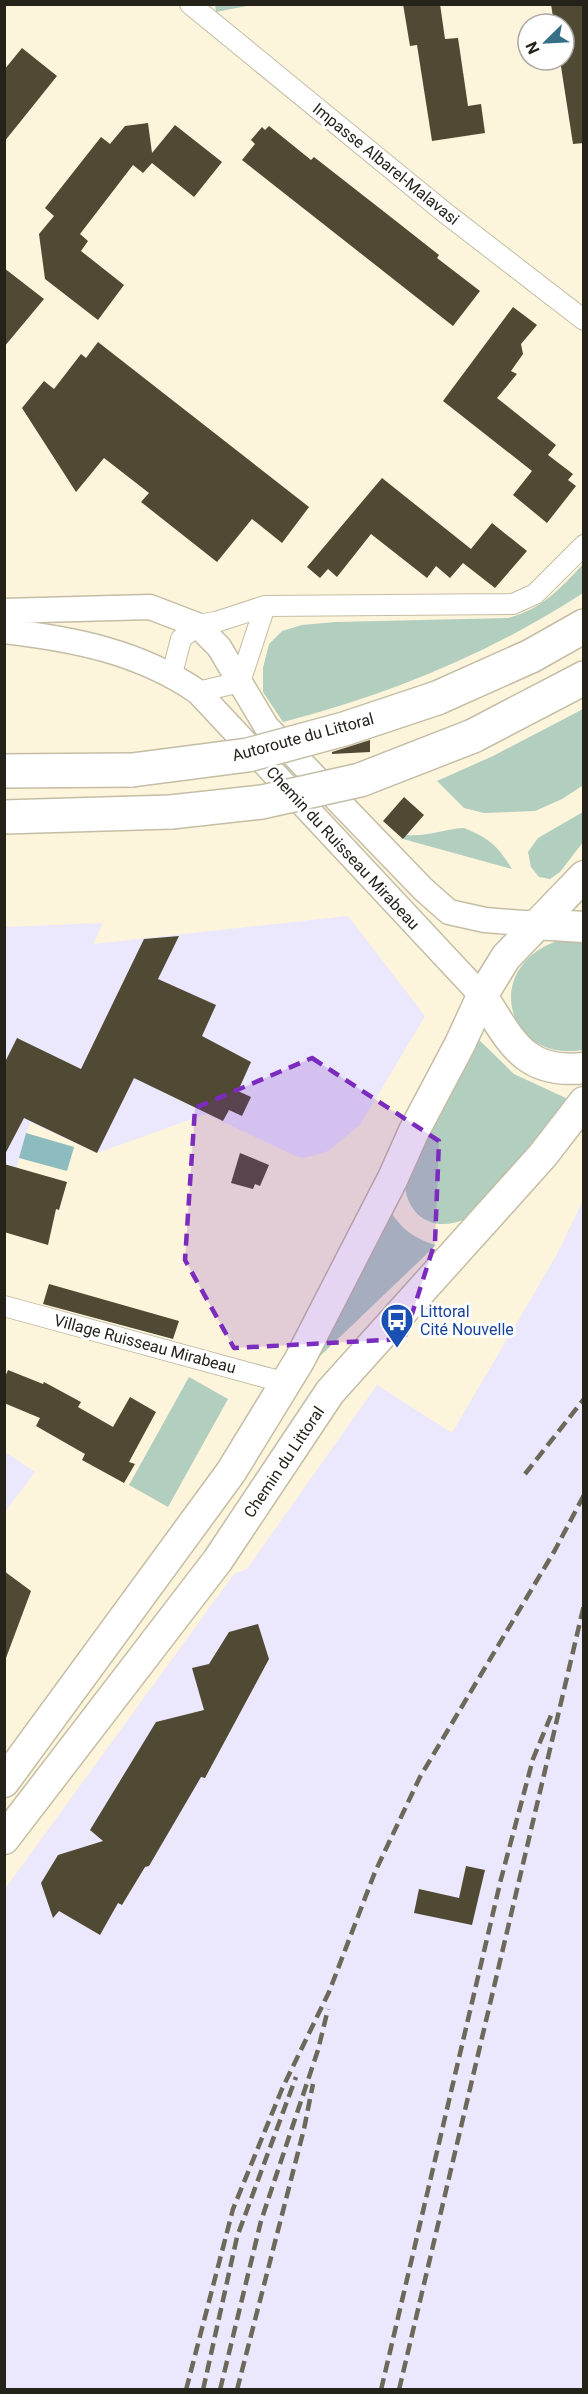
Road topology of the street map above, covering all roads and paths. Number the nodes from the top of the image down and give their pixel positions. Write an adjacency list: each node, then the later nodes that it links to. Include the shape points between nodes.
1 (190, 4): 2 (street, Impasse Albarel-Malavasi, via 444,212)
2 (584, 320)
3 (584, 545): 4 (street, via 535,594 513,604)
4 (266, 606): 6 (street); 11 (street)
5 (4, 611): 6 (street, Chemin du Ruisseau Mirabeau, via 150,607)
6 (197, 625): 9 (street, via 181,639); 11 (street, Chemin du Ruisseau Mirabeau, via 219,647)
7 (584, 626): 13 (highway, Autoroute du Littoral, bridge, via 531,656 437,698 248,755 132,770)
8 (4, 631): 9 (street, Chemin du Ruisseau Mirabeau, via 59,637 135,657)
9 (172, 674): 12 (street, Chemin du Ruisseau Mirabeau)
10 (584, 678): 14 (highway, bridge, via 473,736 360,780 262,802 171,812)
11 (240, 682): 12 (street); 16 (street, Chemin du Ruisseau Mirabeau, via 266,726 423,889 450,912 485,920)
12 (198, 692): 18 (street, Chemin du Ruisseau Mirabeau)
13 (4, 771)
14 (4, 817)
15 (584, 876): 16 (main road)
16 (536, 924): 17 (main road); 18 (main road, via 506,957)
17 (584, 927)
18 (482, 996): 19 (main road, via 509,1041 536,1063 564,1070); 22 (main road, via 373,1219)
19 (584, 1068)
20 (584, 1102): 24 (main road, Chemin du Littoral, via 543,1155 330,1392 218,1560)
21 (4, 1306): 22 (street, Village Ruisseau Mirabeau)
22 (286, 1383): 23 (main road, via 217,1491)
23 (4, 1782)
24 (4, 1839)

